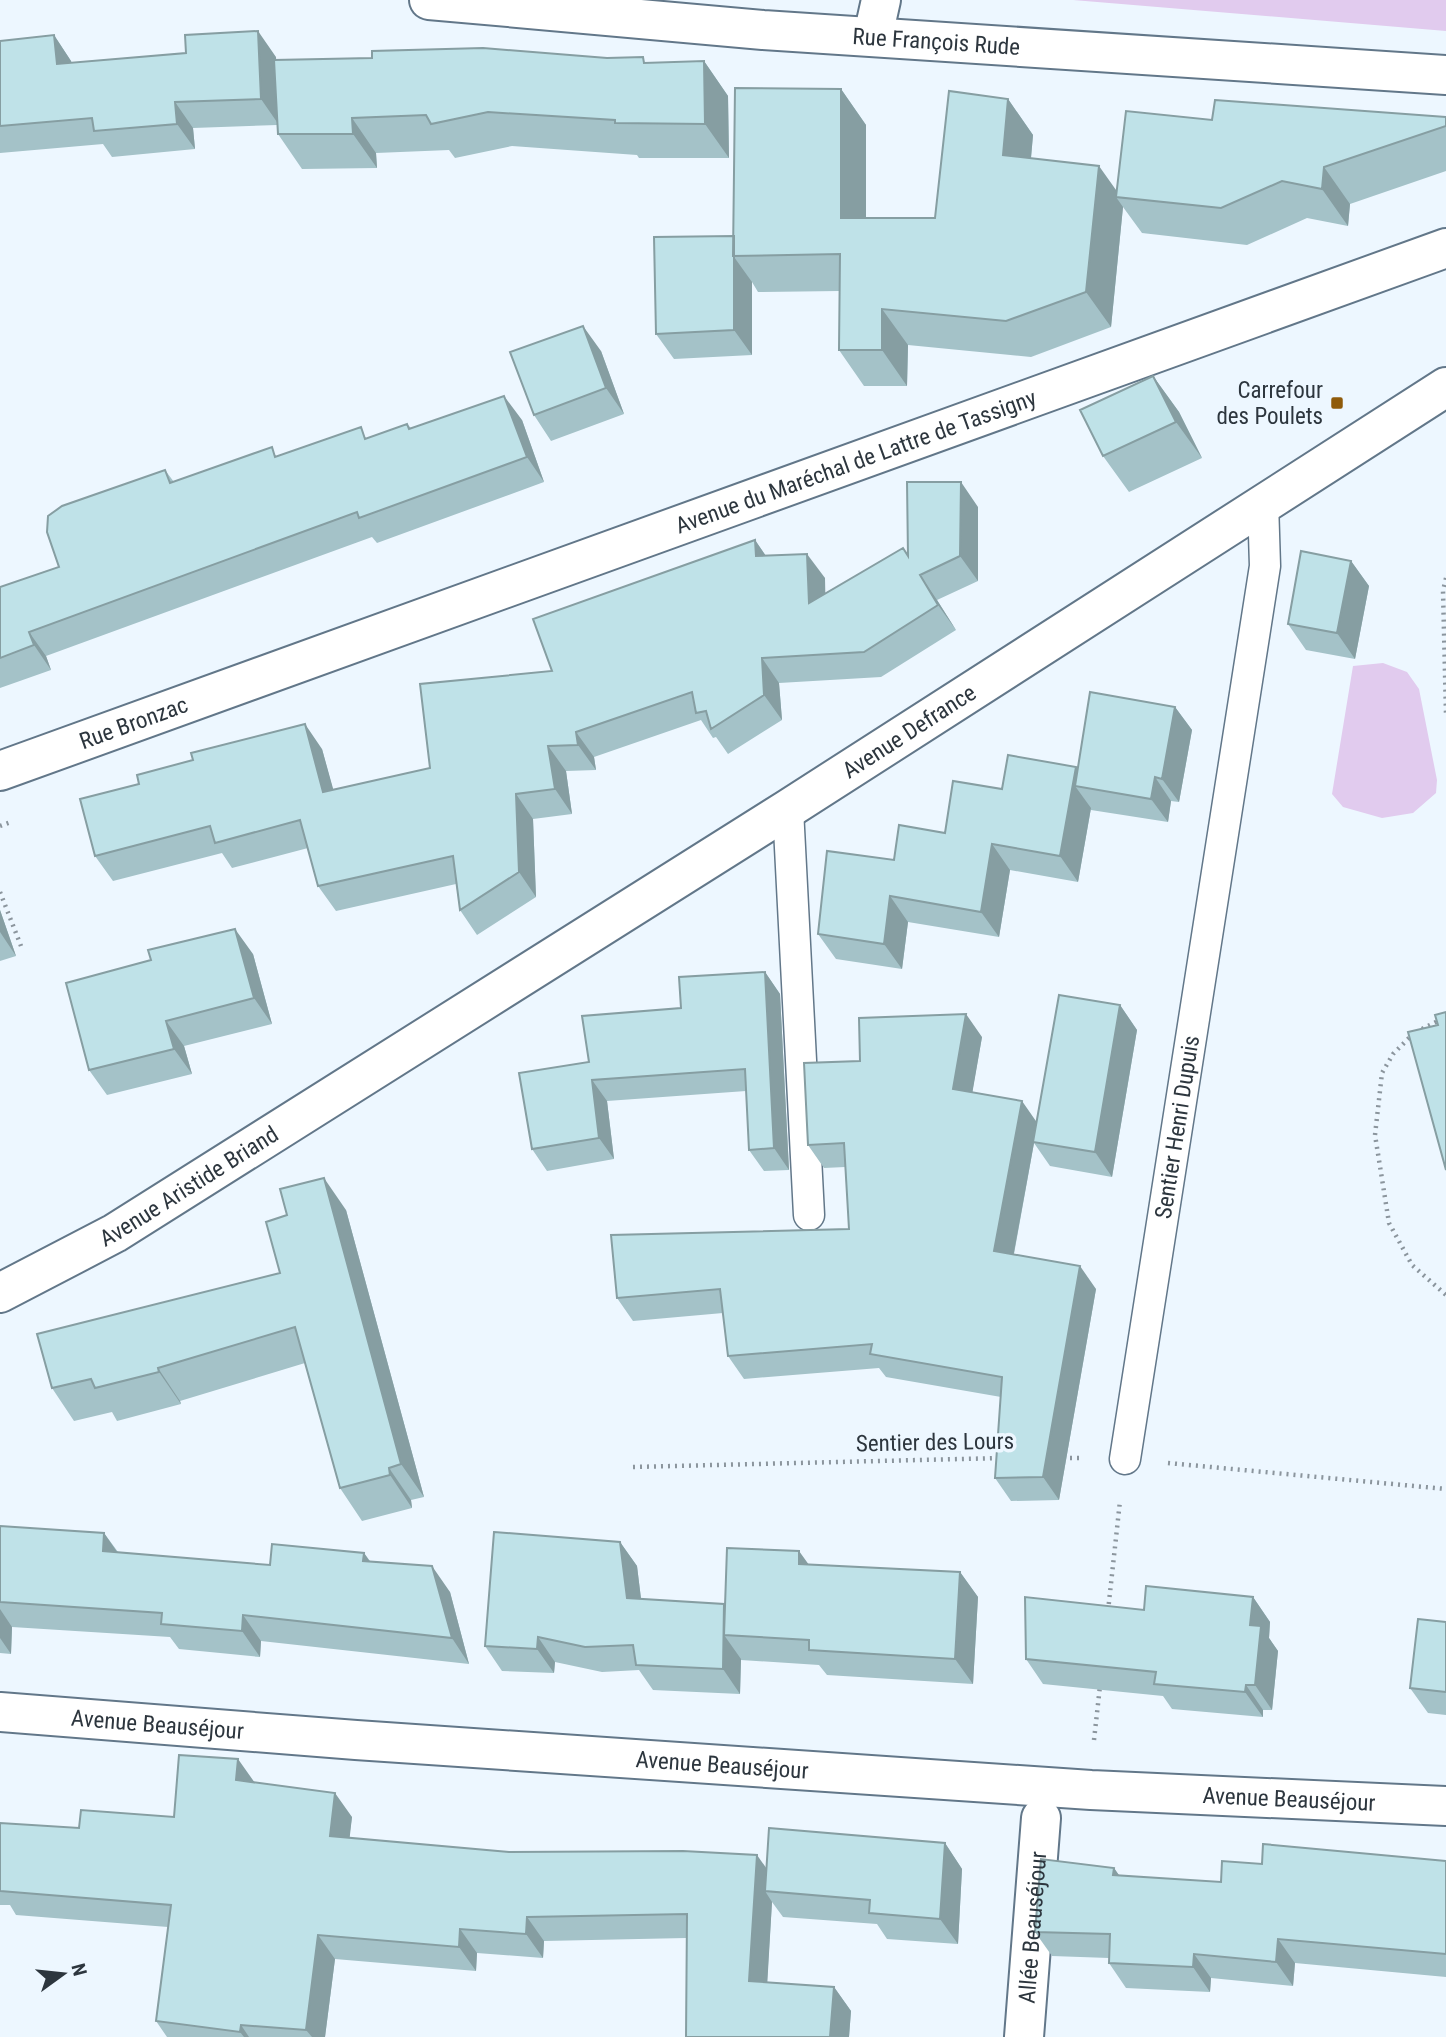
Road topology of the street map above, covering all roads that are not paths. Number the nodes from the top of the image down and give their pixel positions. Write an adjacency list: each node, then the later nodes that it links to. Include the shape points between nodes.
1 (429, 0): 2 (street, Rue François Rude)
2 (760, 15): 3 (street, Rue François Rude)
3 (877, 18): 4 (street, Rue François Rude)
4 (1446, 75)
5 (1446, 248): 8 (street, Avenue du Maréchal de Lattre de Tassigny)
6 (1446, 387): 7 (street, Avenue Defrance)
7 (1262, 502): 10 (street, Avenue Defrance); 14 (lane, Sentier Henri Dupuis, via 1265,566)
8 (265, 674): 9 (street, Rue Bronzac)
9 (0, 771)
10 (788, 809): 11 (street, Avenue Defrance); 12 (lane)
11 (371, 1071): 13 (street, Avenue Aristide Briand, via 115,1233)
12 (809, 1215)
13 (0, 1293)
14 (1125, 1459)
15 (0, 1712): 16 (street, Avenue Beauséjour, via 1091,1790)
16 (1446, 1806)
17 (1041, 1818): 18 (street, Allée Beauséjour)
18 (1024, 2037)

